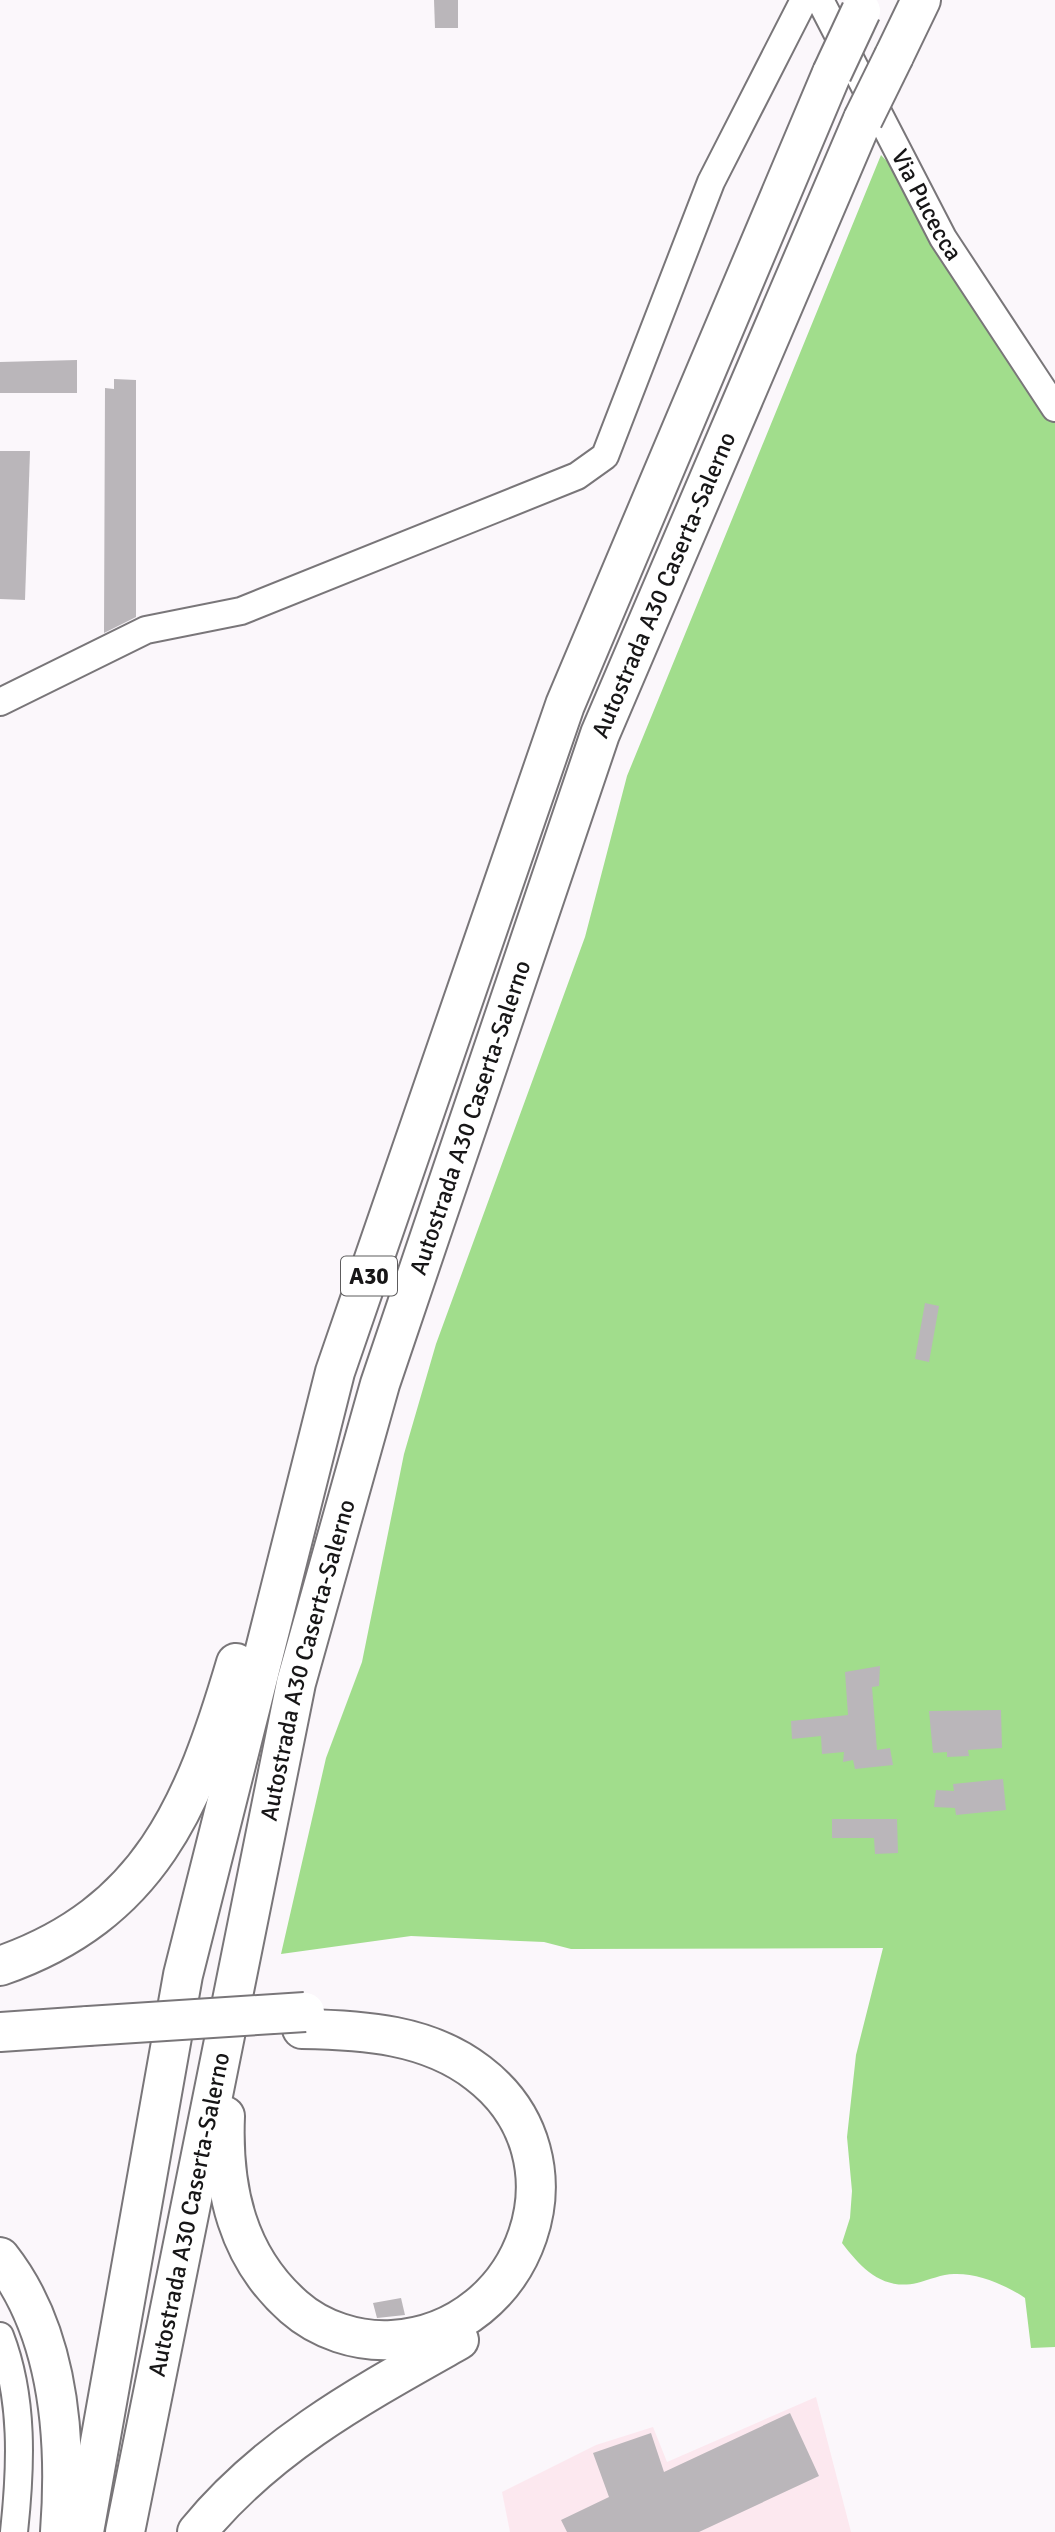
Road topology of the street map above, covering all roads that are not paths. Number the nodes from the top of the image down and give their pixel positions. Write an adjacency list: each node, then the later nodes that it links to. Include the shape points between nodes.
1 (804, 0): 6 (street, via 711,182 605,456 577,476 241,611 146,630)
2 (820, 0): 5 (street, Via Pucecca, via 943,238)
3 (921, 0): 8 (highway, Autostrada A30 Caserta-Salerno / A30, bridge, via 863,119 600,734 380,1384)
4 (864, 6): 7 (highway, Autostrada A30 Caserta-Salerno / A30, bridge, via 565,705 335,1372)
5 (1053, 402)
6 (0, 702)
7 (313, 1460): 9 (highway, via 276,1536 196,1783 164,1842 125,1891 98,1914 66,1938); 18 (highway, Autostrada A30 Caserta-Salerno / A30, via 183,1975)
8 (296, 1683): 10 (highway, via 285,1794 225,2108 228,2190 253,2261 277,2292 306,2318 341,2334 376,2341 438,2332 486,2302 521,2256 536,2205 532,2158 523,2131 499,2092 479,2073 430,2047); 19 (highway, Autostrada A30 Caserta-Salerno / A30)
9 (0, 1966)
10 (303, 2021): 12 (highway); 20 (highway, via 372,2014 407,2022 465,2044 512,2081 541,2127 550,2155 553,2188 544,2246 534,2270 498,2314 287,2443)
11 (0, 2032): 12 (highway)
12 (86, 2035): 13 (highway)
13 (0, 2048)
14 (0, 2257): 17 (highway, via 27,2301 54,2383 61,2429)
15 (0, 2336): 16 (street, via 15,2389 20,2443)
16 (13, 2532)
17 (60, 2532)
18 (84, 2532)
19 (125, 2532)
20 (197, 2532)

